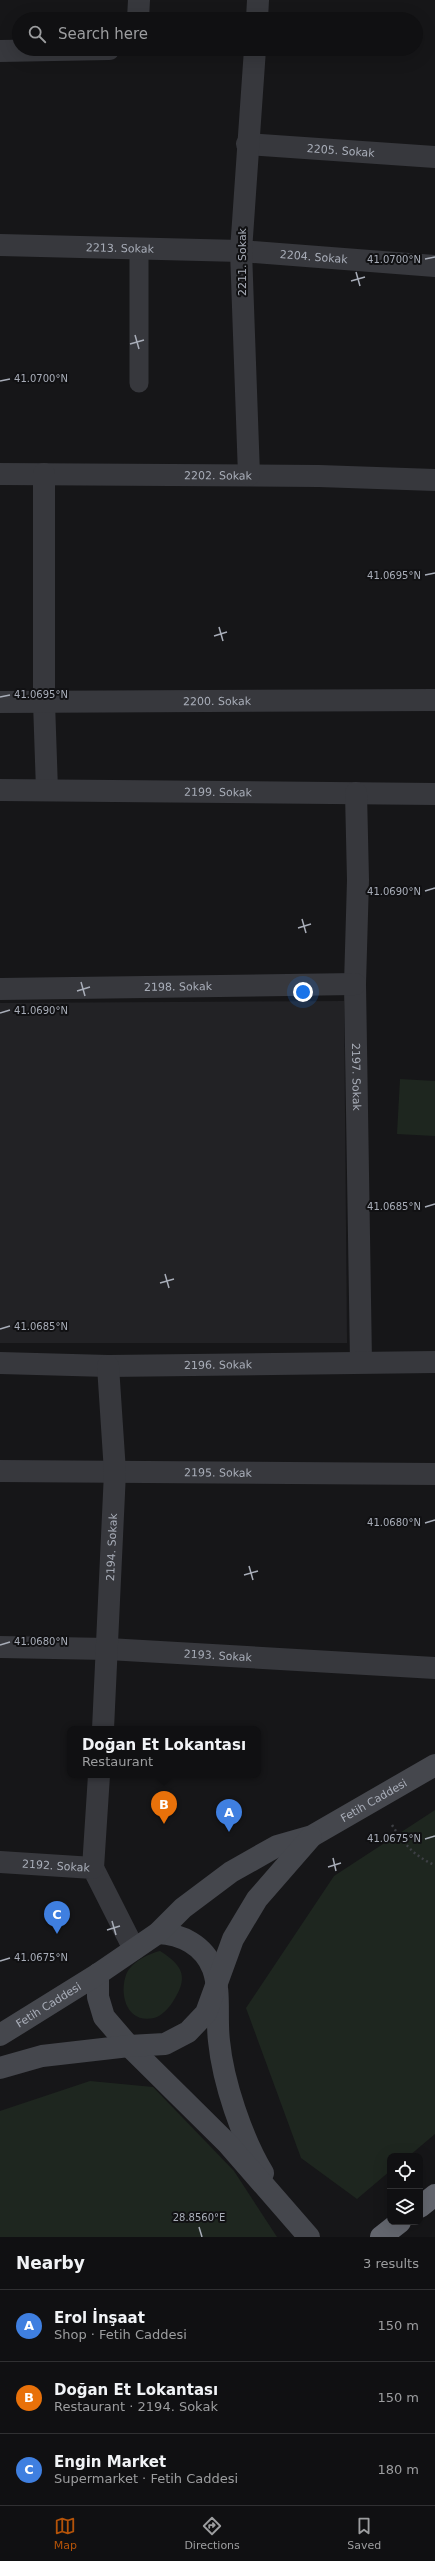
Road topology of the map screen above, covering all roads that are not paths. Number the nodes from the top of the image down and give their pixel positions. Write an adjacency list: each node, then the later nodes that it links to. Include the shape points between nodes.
1 (139, 0): 3 (street)
2 (258, 0): 4 (street)
3 (138, 12)
4 (257, 12)
5 (0, 51): 6 (street)
6 (12, 51)
7 (253, 56): 8 (street, 2211. Sokak)
8 (247, 144): 9 (street, 2205. Sokak); 12 (street, 2211. Sokak)
9 (435, 157)
10 (0, 245): 11 (street, 2213. Sokak)
11 (139, 248): 12 (street, 2213. Sokak); 14 (lane)
12 (241, 250): 13 (street, 2204. Sokak); 17 (street, 2211. Sokak)
13 (435, 266)
14 (139, 383)
15 (0, 474): 16 (street, 2202. Sokak)
16 (44, 474): 17 (street, 2202. Sokak); 21 (street)
17 (249, 476): 18 (street, 2202. Sokak)
18 (435, 480)
19 (435, 700): 21 (street, 2200. Sokak)
20 (0, 702): 21 (street, 2200. Sokak)
21 (44, 702): 23 (street)
22 (0, 790): 23 (street, 2199. Sokak)
23 (48, 790): 24 (street, 2199. Sokak)
24 (356, 793): 25 (street, 2199. Sokak); 26 (street, 2197. Sokak, via 358,880)
25 (435, 794)
26 (355, 984): 27 (street, 2198. Sokak); 28 (street, 2197. Sokak)
27 (0, 989)
28 (360, 1362): 29 (street, 2196. Sokak); 31 (street, 2196. Sokak)
29 (435, 1362)
30 (0, 1363): 31 (street, 2196. Sokak)
31 (108, 1366): 33 (street, 2194. Sokak)
32 (0, 1471): 33 (street, 2195. Sokak)
33 (115, 1472): 34 (street, 2195. Sokak); 36 (street, 2194. Sokak)
34 (435, 1474)
35 (0, 1646): 36 (street, 2193. Sokak)
36 (108, 1648): 37 (street, 2193. Sokak); 38 (street, 2194. Sokak)
37 (435, 1668)
38 (103, 1726)
39 (435, 1765): 41 (main road, Fetih Caddesi)
40 (99, 1778): 43 (street)
41 (312, 1836): 44 (main road, via 277,1846 231,1872 182,1908); 47 (main road, via 257,1899 233,1939)
42 (0, 1862): 43 (street, 2192. Sokak)
43 (93, 1868): 45 (street, 2192. Sokak)
44 (158, 1933): 45 (main road); 47 (main road, via 175,1934 189,1939 212,1967)
45 (134, 1949): 46 (main road)
46 (98, 1974): 48 (main road, Fetih Caddesi); 49 (main road, via 98,1998 104,2017)
47 (217, 1984): 49 (main road, via 206,2013 188,2032 165,2044); 53 (main road, via 219,2042 230,2094 256,2161)
48 (0, 2035)
49 (129, 2046): 50 (main road, via 42,2056); 53 (main road, via 222,2138)
50 (0, 2068)
51 (435, 2195): 52 (highway)
52 (423, 2205)
53 (283, 2206): 55 (main road)
54 (396, 2225): 56 (highway)
55 (308, 2237)
56 (381, 2237)

